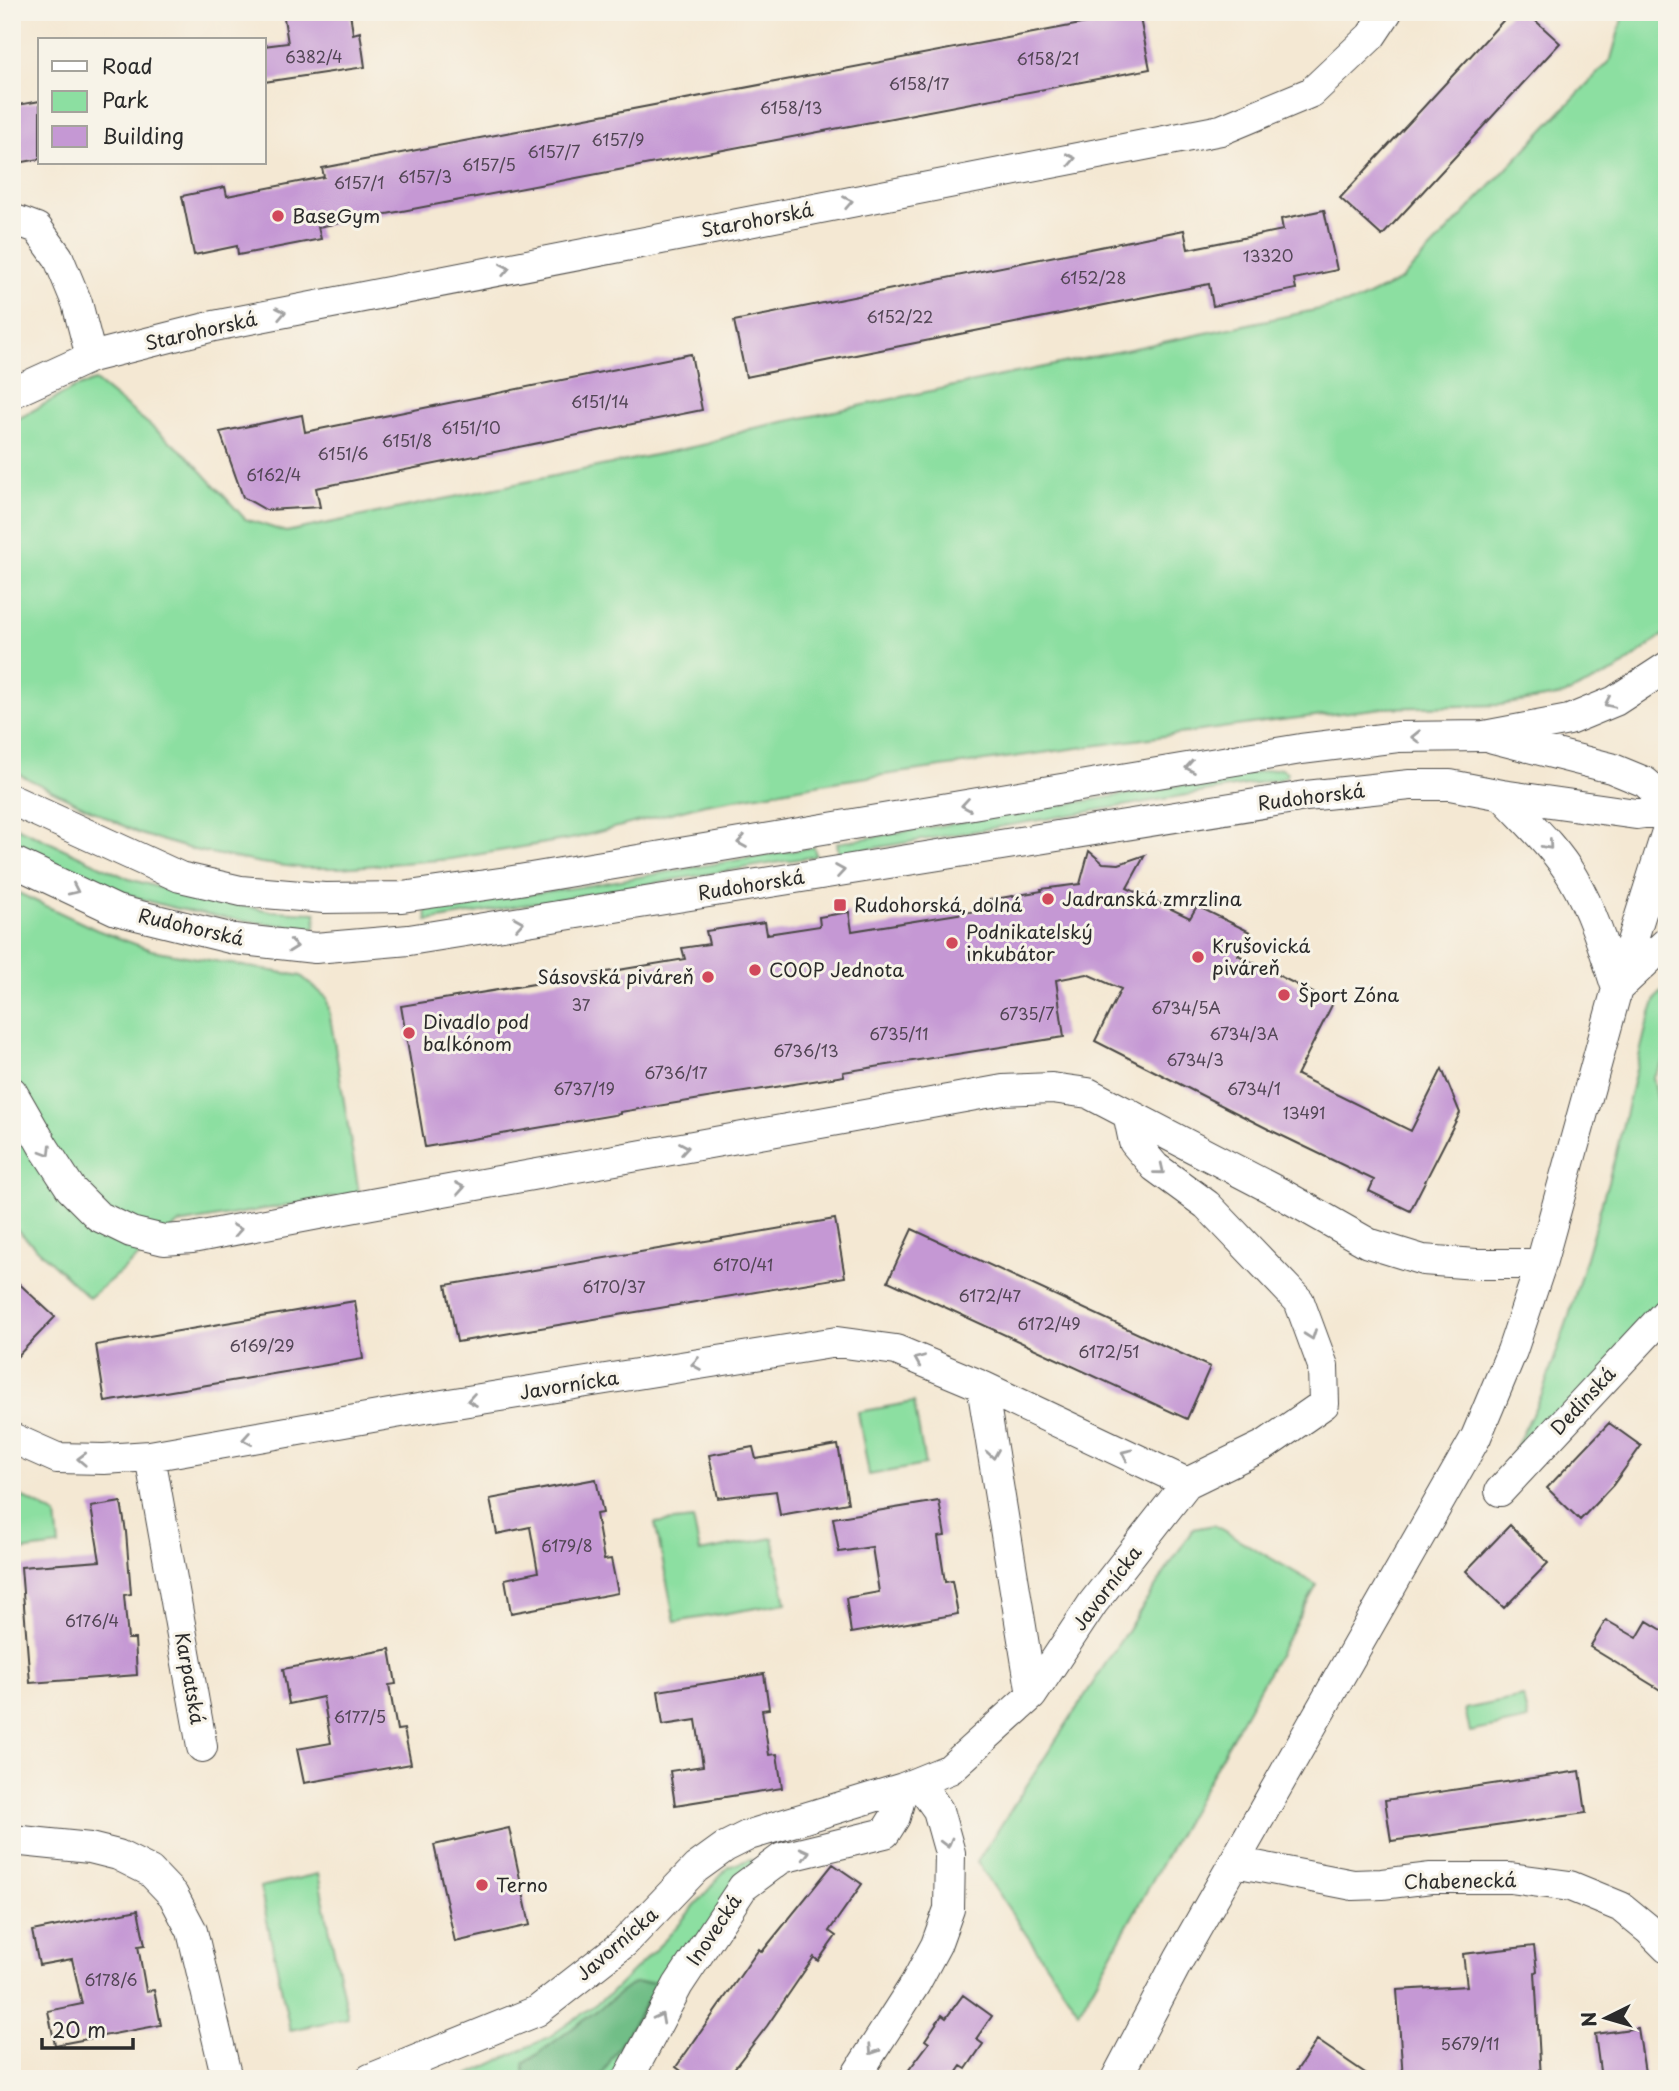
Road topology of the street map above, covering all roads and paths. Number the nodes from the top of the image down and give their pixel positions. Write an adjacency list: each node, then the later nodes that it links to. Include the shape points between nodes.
1 (1387, 12): 3 (street, Starohorská, one-way to 1, via 214,326 1221,130 1312,92 1371,36)
2 (15, 221): 3 (street, via 37,228 58,257 77,303)
3 (91, 357): 4 (street, Starohorská)
4 (12, 393)
5 (1667, 667): 6 (street, one-way to 6, via 1615,701 1569,720)
6 (1484, 736): 8 (street, one-way to 8, via 1398,737 1301,749 402,897 324,898 241,891 180,877); 9 (street, via 1611,768 1645,782)
7 (1502, 795): 10 (street, Rudohorská, via 1636,814); 12 (street, Rudohorská, one-way to 7, via 116,910 234,939 315,948 409,940 1306,796 1410,785 1450,785); 14 (street, one-way to 14, via 1573,877)
8 (12, 800)
9 (1667, 802)
10 (1667, 810)
11 (1667, 831): 14 (street)
12 (12, 861)
13 (1667, 942): 14 (street)
14 (1617, 989): 17 (street)
15 (12, 1092): 16 (street, one-way to 16, via 71,1189 98,1216 131,1232 164,1240 1003,1090 1052,1088 1088,1093)
16 (1128, 1114): 17 (street, via 1368,1243 1423,1260); 22 (street, Javornícka, one-way to 22, via 1134,1142 1155,1167 1207,1205 1299,1301 1323,1366 1324,1404 1265,1444)
17 (1541, 1264): 28 (street, via 1513,1351 1476,1437)
18 (1667, 1312): 23 (street, Dedinská)
19 (982, 1386): 21 (street, Javornícka, one-way to 21, via 896,1349 836,1342); 22 (street, Javornícka, one-way to 19); 24 (street, one-way to 24)
20 (12, 1438): 21 (street, Javornícka, one-way to 20, via 57,1458)
21 (150, 1456): 25 (street, Karpatská)
22 (1187, 1483): 24 (street, Javornícka, via 1093,1603)
23 (1500, 1491)
24 (1032, 1695): 26 (street, Javornícka, via 950,1769)
25 (201, 1747)
26 (911, 1785): 31 (street, Javornícka, via 749,1835 724,1847 696,1868 624,1943 537,2011); 32 (street, Inovecká, one-way to 26, via 678,1985 743,1887 782,1858 885,1833); 33 (street, one-way to 33, via 938,1811 950,1853 949,1909 915,1984)
27 (12, 1840): 30 (street, via 118,1855 150,1871 173,1895 192,1931)
28 (1235, 1862): 29 (street, Chabenecká, via 1353,1885 1430,1878 1510,1878 1570,1886 1621,1907); 34 (street)
29 (1667, 1948)
30 (227, 2079)
31 (370, 2079)
32 (628, 2079)
33 (854, 2079)
34 (1116, 2079)

